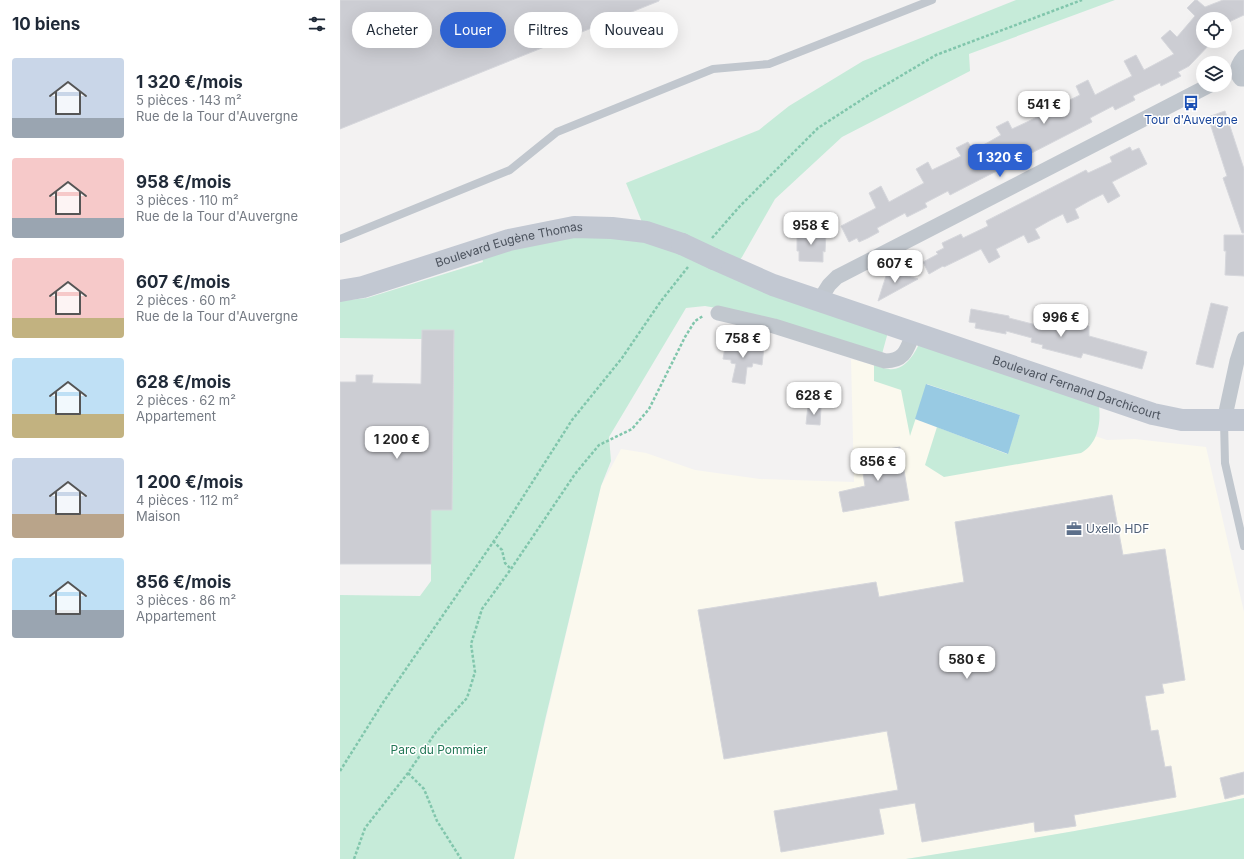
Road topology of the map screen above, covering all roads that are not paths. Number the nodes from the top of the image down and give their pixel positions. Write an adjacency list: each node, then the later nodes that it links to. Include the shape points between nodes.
1 (932, 0): 5 (lane, via 769,64 713,69 557,132 510,170)
2 (1244, 58): 3 (street, via 1238,65)
3 (1235, 78)
4 (1196, 92): 7 (street, via 837,277)
5 (340, 239)
6 (340, 291): 7 (main road, Boulevard Eugène Thomas, bridge, via 363,287 509,240 574,227 646,232 687,253 711,252 773,286)
7 (819, 301): 9 (main road, Boulevard Fernand Darchicourt)
8 (718, 312): 9 (street, via 774,326 885,361 893,361 906,352)
9 (913, 334): 11 (main road, Boulevard Fernand Darchicourt, via 1153,414 1182,420)
10 (1244, 339): 11 (street, via 1237,361)
11 (1234, 420): 12 (lane, via 1225,463)
12 (1244, 546)

